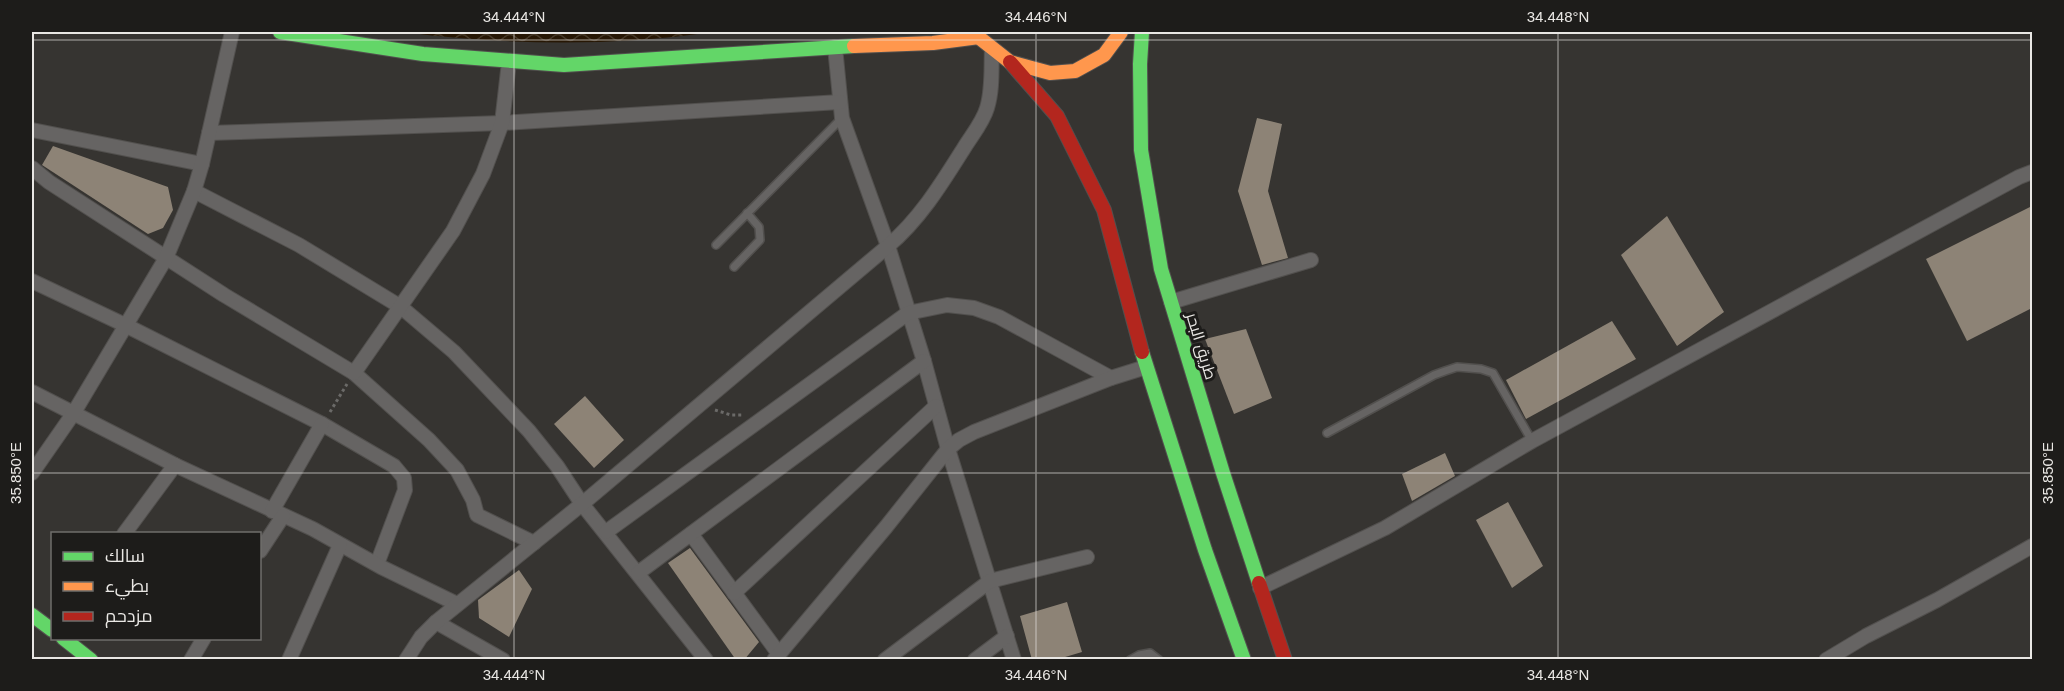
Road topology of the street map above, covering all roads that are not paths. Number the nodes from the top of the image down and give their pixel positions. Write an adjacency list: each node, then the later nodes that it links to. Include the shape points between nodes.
1 (232, 32): 14 (street)
2 (280, 32): 8 (main road, via 423,54)
3 (1121, 32): 9 (main road, via 1104,55 1075,71 1050,73)
4 (1142, 32): 26 (main road, طريق البحر, via 1141,150 1161,269)
5 (975, 34): 6 (main road, via 933,43); 7 (main road)
6 (835, 47): 8 (main road, via 564,65); 10 (street)
7 (992, 48): 9 (main road); 21 (street, via 987,108 980,123 914,222)
8 (509, 62): 12 (street)
9 (1010, 62): 31 (main road, via 1057,116 1104,210)
10 (840, 102): 11 (street); 12 (street)
11 (842, 118): 19 (lane); 21 (street)
12 (502, 123): 14 (street); 27 (street, via 483,174 453,231)
13 (32, 130): 15 (street)
14 (209, 133): 15 (street)
15 (202, 164): 18 (street)
16 (32, 168): 22 (street)
17 (2032, 172): 39 (street)
18 (194, 191): 22 (street); 27 (street, via 299,245)
19 (747, 213): 20 (lane); 24 (lane, via 759,228 760,240)
20 (716, 245)
21 (888, 246): 28 (street); 43 (street)
22 (166, 258): 29 (street); 32 (street)
23 (1311, 260): 26 (street)
24 (734, 267)
25 (32, 281): 29 (street)
26 (1171, 302): 56 (main road, طريق البحر)
27 (401, 307): 32 (street); 43 (street, via 454,352 529,431)
28 (908, 313): 30 (street); 33 (street, via 947,305 974,308 999,317); 46 (street)
29 (125, 325): 36 (street); 37 (street)
30 (924, 362): 35 (street); 47 (street)
31 (1146, 367): 33 (street); 77 (main road)
32 (354, 372): 48 (street, via 457,470 477,515)
33 (1111, 378): 40 (street, via 966,436)
34 (32, 392): 36 (street)
35 (936, 406): 40 (street); 57 (street)
36 (73, 414): 41 (street); 42 (street)
37 (322, 424): 44 (street); 53 (street, via 394,466 404,478 405,490)
38 (1327, 433): 39 (lane, via 1434,375 1457,367 1493,373)
39 (1532, 441): 56 (street, via 1385,528)
40 (948, 449): 55 (street); 65 (street)
41 (175, 465): 44 (street); 45 (street)
42 (32, 472)
43 (582, 504): 46 (street); 48 (street)
44 (278, 513): 49 (street); 51 (street)
45 (125, 532)
46 (606, 532): 54 (street)
47 (691, 534): 54 (street); 57 (street)
48 (534, 543): 58 (street)
49 (340, 545): 53 (street); 68 (street)
50 (2032, 546): 79 (street)
51 (261, 549)
52 (1088, 557): 55 (street)
53 (377, 564): 58 (street)
54 (638, 573): 71 (street)
55 (990, 581): 62 (street); 72 (street)
56 (1260, 588): 78 (main road, طريق البحر)
57 (734, 593): 65 (street)
58 (457, 604): 60 (street)
59 (32, 615): 61 (main road)
60 (436, 622): 69 (street); 70 (street)
61 (51, 628)
62 (1007, 636): 73 (street); 74 (street)
63 (64, 640): 66 (main road)
64 (203, 640): 67 (street)
65 (776, 657)
66 (91, 660)
67 (191, 660)
68 (289, 660)
69 (406, 660)
70 (503, 660)
71 (706, 660)
72 (885, 660)
73 (975, 660)
74 (1014, 660)
75 (1130, 660): 76 (lane, via 1150,653)
76 (1159, 660)
77 (1244, 660)
78 (1285, 660)
79 (1827, 660)

